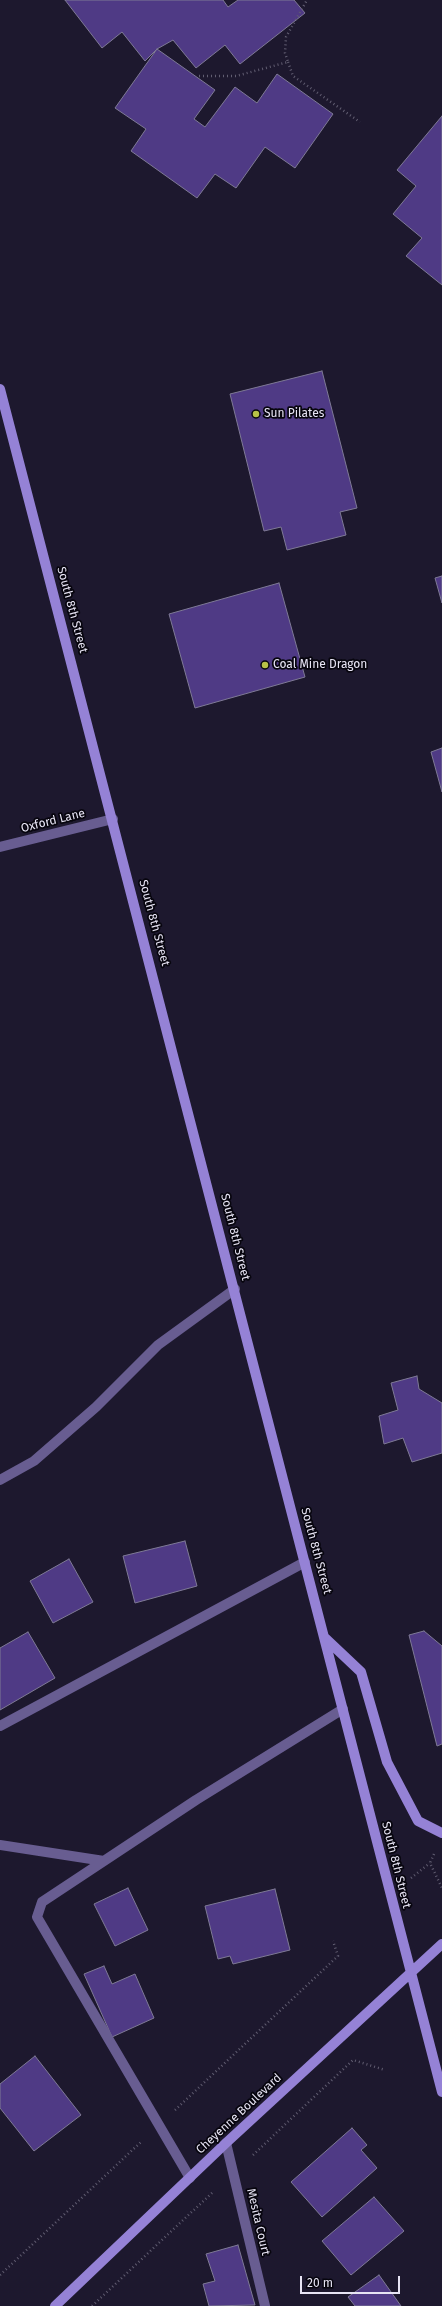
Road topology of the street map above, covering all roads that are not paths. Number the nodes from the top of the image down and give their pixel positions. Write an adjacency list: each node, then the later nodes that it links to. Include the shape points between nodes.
1 (0, 390): 2 (main road, South 8th Street)
2 (113, 819): 3 (street, Oxford Lane); 4 (main road, South 8th Street)
3 (0, 847)
4 (235, 1289): 5 (street, via 158,1345 96,1407 34,1461); 6 (main road, South 8th Street)
5 (0, 1480)
6 (305, 1562): 7 (main road, South 8th Street); 9 (street)
7 (325, 1638): 8 (main road, South 8th Street); 10 (main road, via 361,1672 387,1762 418,1822)
8 (343, 1709): 12 (street, via 196,1800); 14 (main road, South 8th Street)
9 (0, 1726)
10 (442, 1833)
11 (0, 1845): 12 (street)
12 (104, 1861): 17 (street, via 42,1902 37,1917)
13 (442, 1944): 14 (main road, Cheyenne Boulevard)
14 (411, 1973): 15 (main road, South 8th Street); 16 (main road, Cheyenne Boulevard)
15 (442, 2092)
16 (226, 2143): 17 (main road, Cheyenne Boulevard); 19 (street, Mesita Court)
17 (190, 2178): 18 (main road, Cheyenne Boulevard)
18 (55, 2306)
19 (265, 2306)

